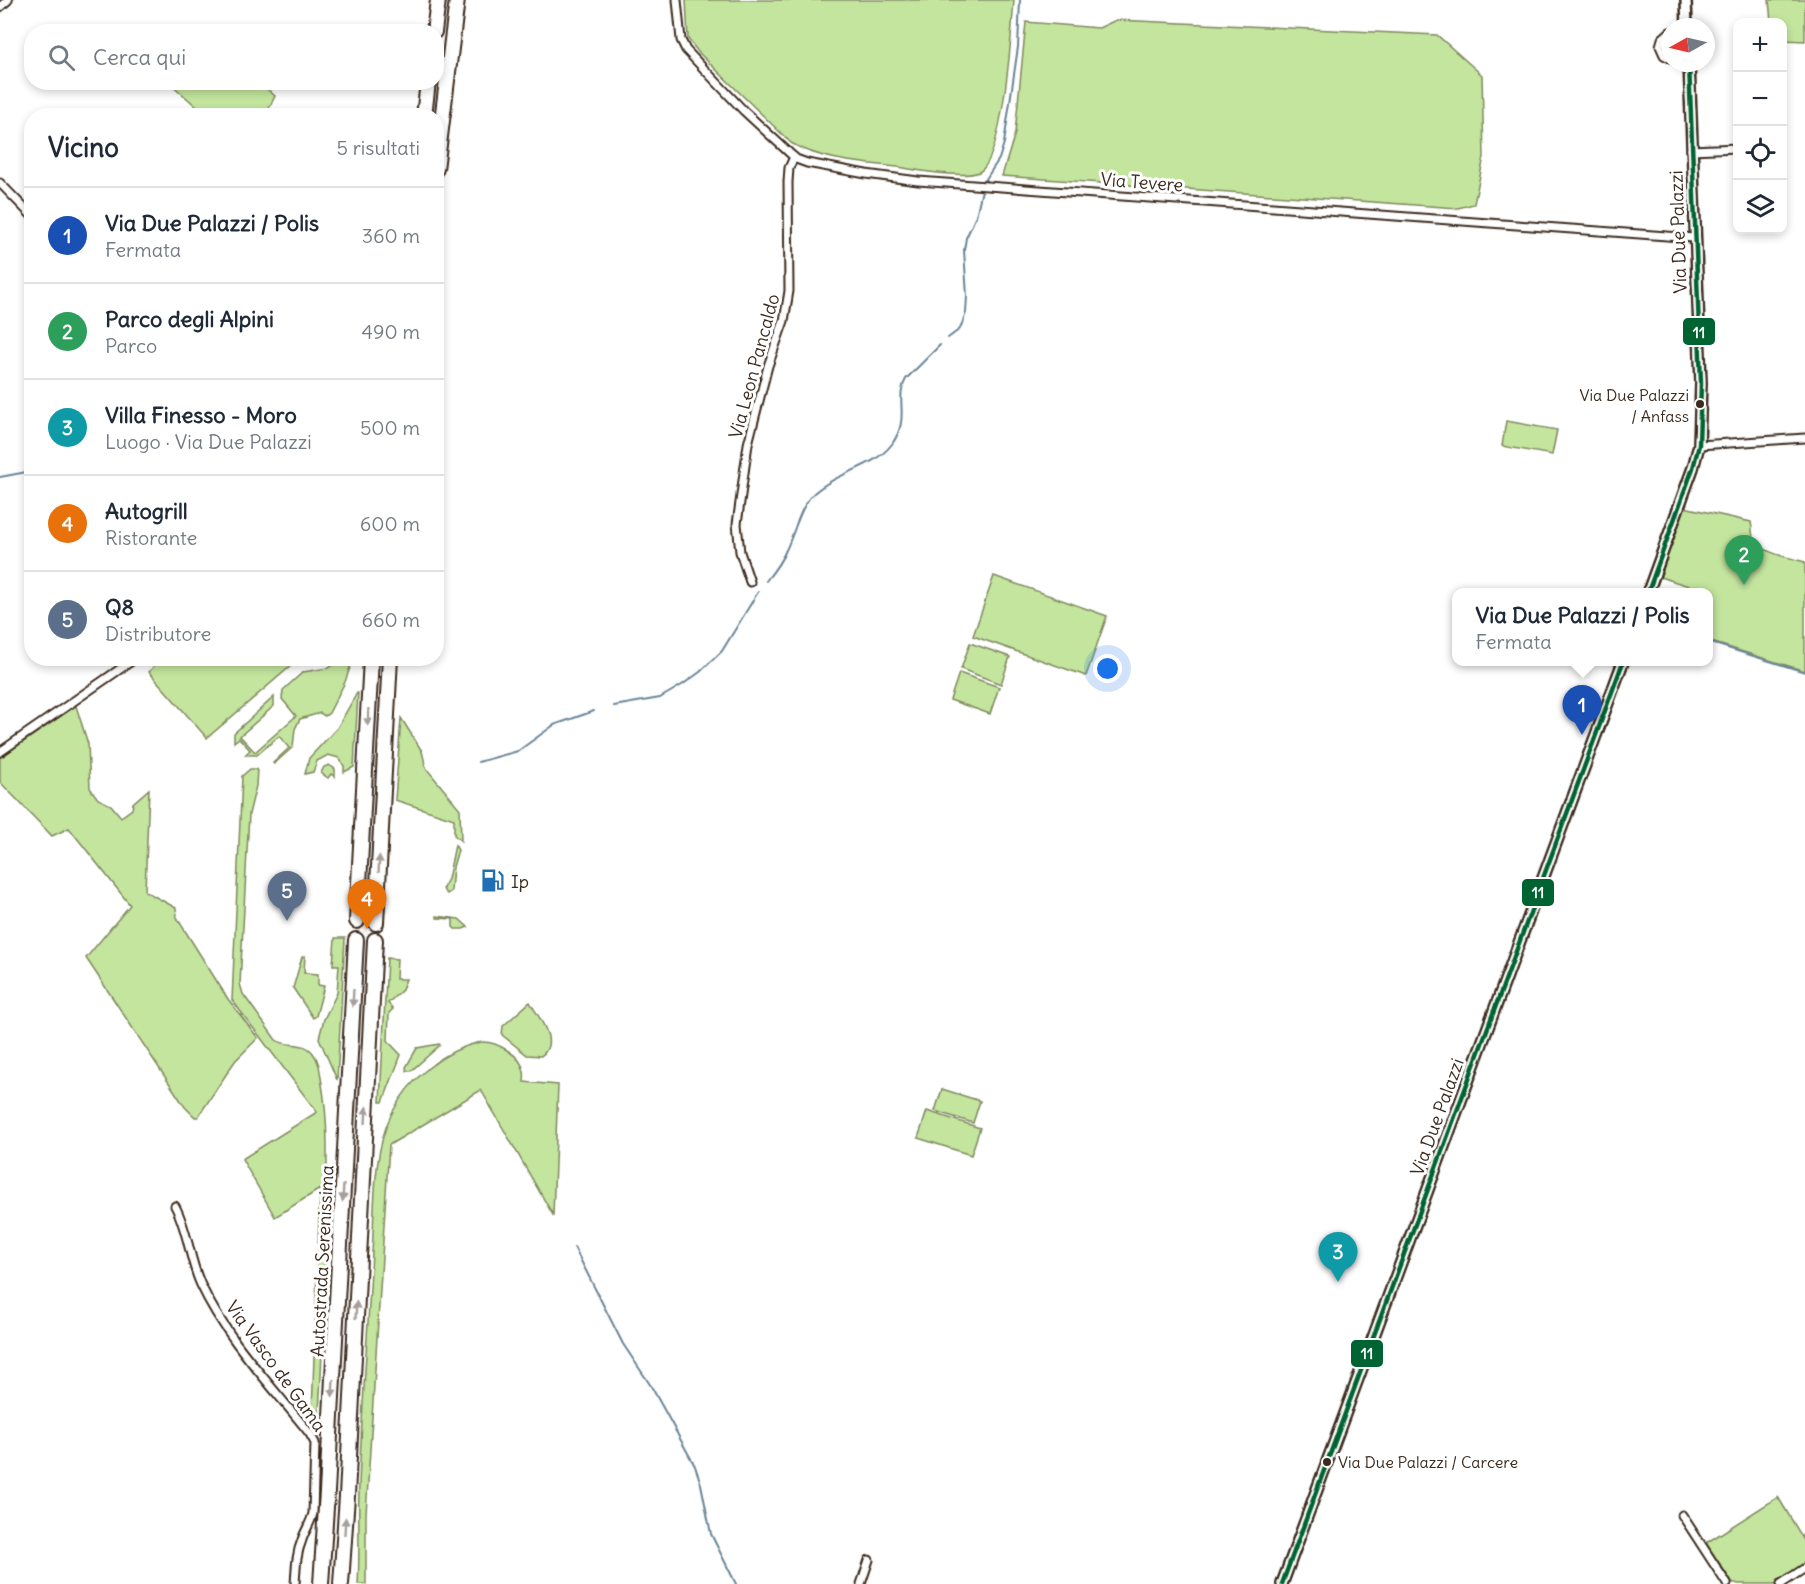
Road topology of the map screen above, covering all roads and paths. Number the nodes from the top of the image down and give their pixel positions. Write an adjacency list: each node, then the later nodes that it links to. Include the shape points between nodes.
1 (8, 0): 6 (street)
2 (438, 0): 8 (highway)
3 (457, 0): 12 (highway)
4 (677, 0): 15 (street, Via Tevere, via 681,40 686,50)
5 (1686, 0): 7 (street)
6 (0, 7)
7 (1687, 18)
8 (435, 24)
9 (1687, 72): 14 (street, Via Due Palazzi)
10 (427, 90): 11 (highway)
11 (425, 108)
12 (444, 108)
13 (1733, 148): 14 (street, Via Due Palazzi)
14 (1691, 150): 18 (street, Via Due Palazzi)
15 (794, 157): 18 (street, Via Tevere, via 807,163 918,181); 21 (street, Via Leon Pancaldo, via 788,182 789,291 748,444 737,525 740,552)
16 (0, 183): 17 (street)
17 (24, 208)
18 (1694, 238): 20 (street, Via Due Palazzi, via 1701,383)
19 (1805, 438): 20 (street)
20 (1699, 445): 22 (street, Via Due Palazzi)
21 (750, 582)
22 (1649, 588)
23 (124, 666): 27 (street)
24 (371, 666): 28 (highway, one-way to 28)
25 (390, 666): 29 (highway, one-way to 25)
26 (1622, 666): 40 (street, Via Due Palazzi)
27 (0, 752)
28 (357, 921)
29 (376, 923)
30 (356, 940): 37 (highway, Autostrada Serenissima, one-way to 37)
31 (375, 940): 38 (highway, Autostrada Serenissima, one-way to 31)
32 (175, 1206): 36 (street, Via Vasco de Gama, via 183,1222 193,1266 216,1312 315,1443 313,1512 301,1541)
33 (1682, 1515): 41 (street)
34 (869, 1560): 39 (street)
35 (1805, 1568): 42 (street)
36 (295, 1584)
37 (321, 1584)
38 (341, 1584)
39 (861, 1584)
40 (1282, 1584)
41 (1727, 1584)
42 (1781, 1584)

